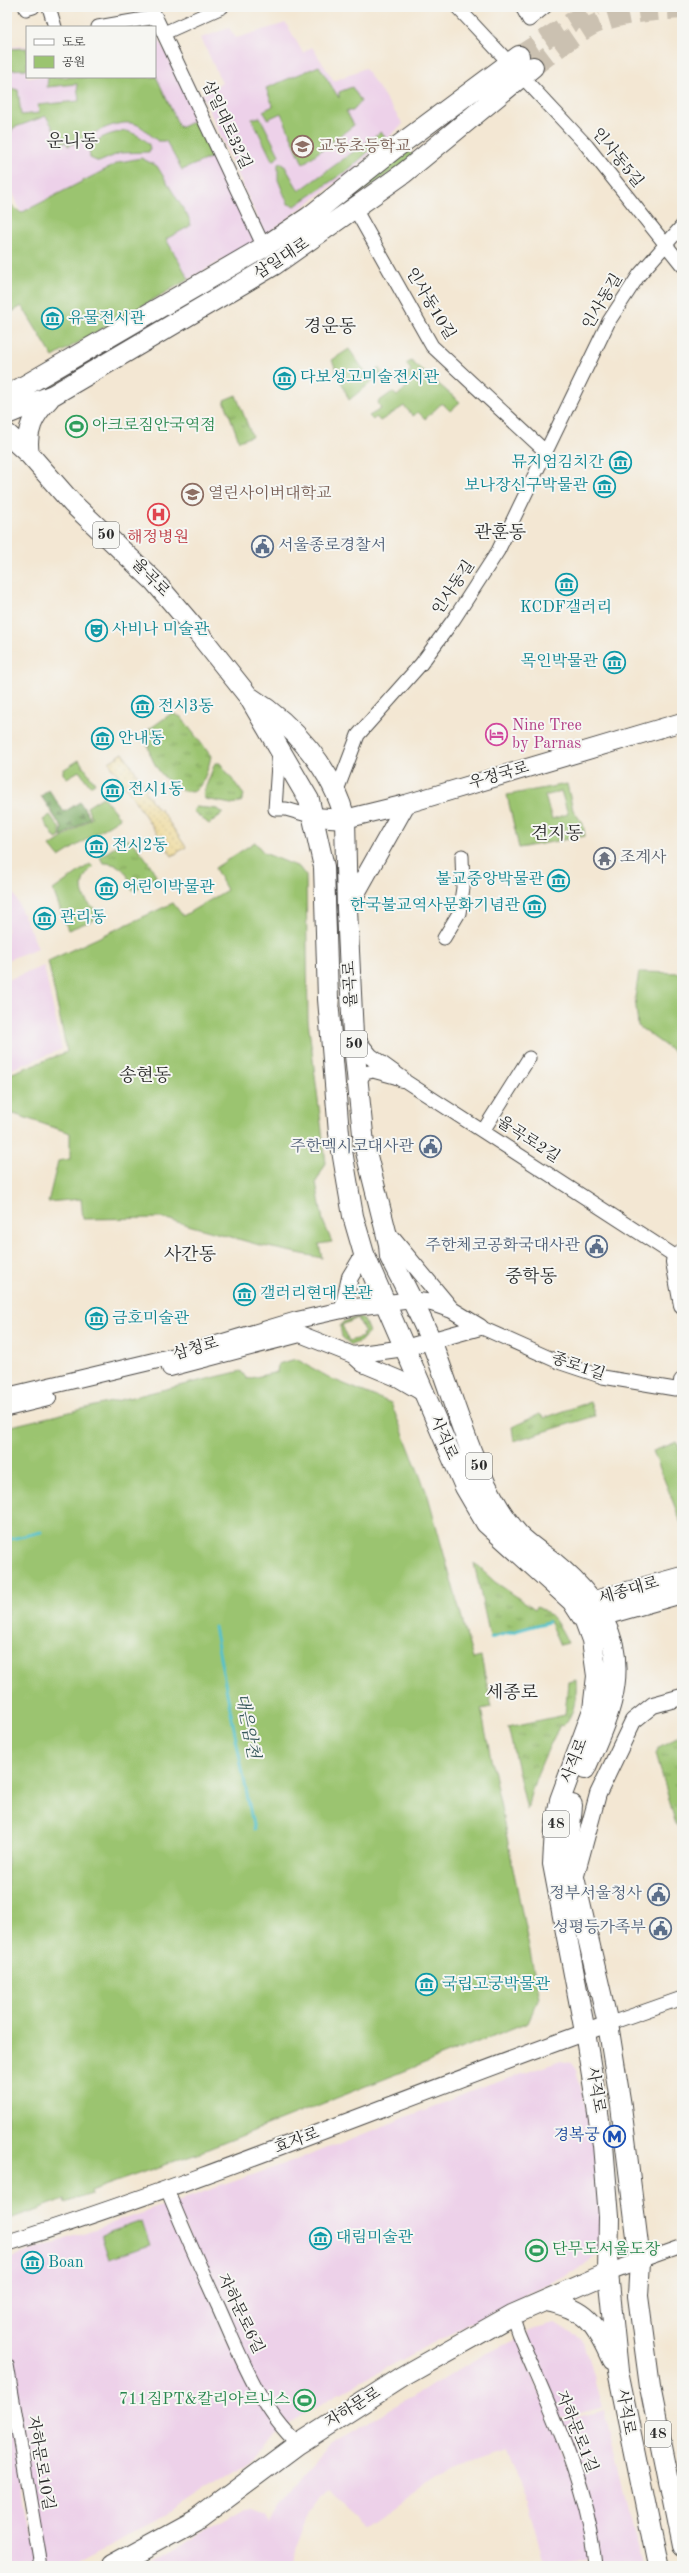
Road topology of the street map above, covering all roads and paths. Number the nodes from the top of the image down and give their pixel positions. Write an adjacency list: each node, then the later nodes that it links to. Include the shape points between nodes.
1 (49, 7): 7 (street)
2 (222, 7): 9 (street)
3 (457, 7): 10 (street, 인사동5길)
4 (522, 7): 5 (street, via 529,20)
5 (545, 7)
6 (154, 12): 8 (street, 삼일대로32길); 9 (street, 삼일대로32길)
7 (55, 26)
8 (102, 26)
9 (164, 33): 16 (street, 삼일대로32길)
10 (521, 65): 11 (main road, 삼일대로); 12 (main road, 삼일대로); 15 (street, 인사동5길)
11 (394, 149): 12 (main road, via 414,141 420,146 416,158); 16 (main road, 삼일대로, via 309,217)
12 (404, 173): 13 (main road, 삼일대로)
13 (355, 209): 19 (main road, 삼일대로, via 274,265); 26 (street, 인사동10길, via 432,346)
14 (682, 226): 15 (street, 인사동길)
15 (665, 246): 17 (street, 인사동5길); 26 (street, 인사동길, via 639,275 609,321)
16 (264, 247): 18 (main road, 삼일대로)
17 (682, 265)
18 (196, 285): 19 (main road, via 172,306 170,316 181,317); 20 (main road, 삼일대로)
19 (200, 310): 21 (main road, 삼일대로)
20 (146, 314): 21 (main road, via 158,317 162,324); 23 (main road, 삼일대로)
21 (151, 339): 22 (main road, 삼일대로)
22 (53, 395): 24 (main road, 삼일대로); 27 (main road, via 31,422 27,444)
23 (7, 396)
24 (7, 414)
25 (7, 434): 27 (main road, 율곡로 / 50)
26 (546, 452): 31 (street, 인사동길, via 498,551 454,620 421,664 358,735)
27 (29, 454): 28 (main road, 율곡로 / 50, via 72,503 154,581)
28 (249, 697): 30 (main road, 율곡로); 31 (main road, 율곡로 / 50, via 271,711 306,747)
29 (682, 722): 32 (main road, 우정국로)
30 (279, 749): 33 (main road, 율곡로, via 303,788); 33 (street, via 275,809 286,809)
31 (336, 792): 34 (main road, 율곡로)
32 (406, 804): 34 (main road, 우정국로); 36 (main road)
33 (314, 817): 34 (main road, 우정국로); 44 (main road, 율곡로, via 324,867 328,999 339,1132 353,1216)
34 (345, 819): 36 (main road, 율곡로 / 50)
35 (462, 856): 37 (street, via 463,888 459,913)
36 (346, 909): 38 (main road, 율곡로 / 50)
37 (444, 938)
38 (353, 1035): 40 (street, via 370,1056); 41 (main road, 율곡로 / 50)
39 (529, 1058): 42 (street)
40 (402, 1079): 41 (street, 율곡로2길, via 373,1071 364,1073); 42 (street, 율곡로2길)
41 (359, 1081): 43 (main road, 율곡로 / 50, via 364,1144)
42 (483, 1131): 45 (street, 율곡로2길)
43 (384, 1228): 47 (main road, 율곡로 / 50, via 390,1257); 51 (street)
44 (364, 1254): 48 (main road, 율곡로); 50 (street, via 350,1277)
45 (679, 1254): 46 (street); 49 (street, via 674,1262)
46 (682, 1274)
47 (412, 1300): 48 (street, 삼청로); 51 (street, 삼청로); 53 (main road, 사직로 / 50)
48 (386, 1304): 50 (street, 삼청로); 54 (main road, 사직로 / 50)
49 (682, 1304)
50 (343, 1309): 59 (street, 삼청로, via 183,1354)
51 (452, 1310): 52 (street)
52 (480, 1327): 53 (street); 57 (street, 종로1길, via 561,1363 603,1377)
53 (431, 1341): 54 (street); 64 (main road, 사직로 / 50, via 463,1430 501,1510 520,1536 575,1582)
54 (405, 1348): 55 (street); 58 (main road, 사직로 / 50)
55 (352, 1355): 58 (street, 삼청로, via 362,1364 399,1379); 60 (street, 삼청로, via 300,1334)
56 (682, 1381): 57 (street, 종로1길)
57 (682, 1388)
58 (423, 1393): 64 (main road, 사직로 / 50, via 465,1486 486,1523)
59 (7, 1396)
60 (7, 1408)
61 (682, 1577): 64 (main road, 세종대로)
62 (682, 1593): 63 (main road, 세종대로)
63 (641, 1604): 64 (main road, 세종대로); 65 (main road, via 620,1621)
64 (589, 1611): 65 (main road, 사직로 / 48); 70 (main road, 사직로 / 48, via 596,1694 588,1727 560,1800 553,1864)
65 (612, 1644): 67 (main road, 사직로 / 48, via 615,1678 611,1709 576,1789 570,1815 569,1853)
66 (682, 1697): 67 (street, via 653,1704 633,1722 598,1794)
67 (574, 1882): 69 (main road, 사직로 / 48)
68 (682, 1998): 69 (street)
69 (608, 2024): 70 (street, 효자로); 74 (main road, 사직로 / 48)
70 (585, 2032): 71 (street, 효자로); 75 (main road, 사직로 / 48, via 603,2146 610,2229)
71 (167, 2189): 72 (street, 효자로); 82 (street, 자하문로6길, via 203,2278 239,2354 281,2429)
72 (7, 2243)
73 (682, 2246): 74 (street)
74 (640, 2261): 75 (street); 78 (main road, 사직로 / 48, via 638,2296)
75 (608, 2272): 76 (main road, 자하문로); 79 (main road, 사직로 / 48)
76 (546, 2301): 77 (main road, 자하문로); 81 (main road, via 562,2304 591,2320)
77 (512, 2315): 82 (main road, 자하문로, via 404,2376); 86 (street, 자하문로1길, via 568,2450 586,2505)
78 (641, 2321): 79 (main road, via 634,2308 626,2306 617,2310); 83 (main road, 사직로 / 48, via 658,2435)
79 (614, 2324): 81 (main road, 사직로 / 48)
80 (7, 2366): 84 (street, 자하문로10길)
81 (618, 2371): 87 (main road, 사직로 / 48)
82 (298, 2444): 85 (main road, 자하문로, via 196,2520)
83 (682, 2546)
84 (41, 2566)
85 (112, 2566)
86 (596, 2566)
87 (658, 2566)

